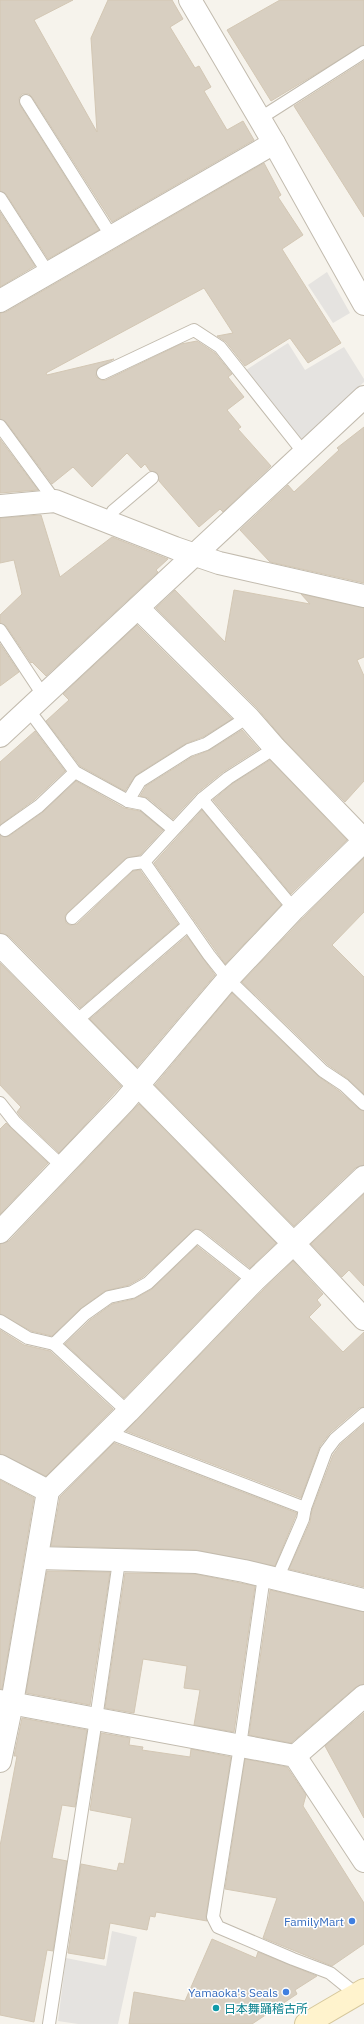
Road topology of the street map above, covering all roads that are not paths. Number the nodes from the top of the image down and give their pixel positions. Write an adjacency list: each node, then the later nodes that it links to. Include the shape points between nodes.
1 (190, 0): 4 (street)
2 (364, 52): 4 (lane)
3 (26, 101): 7 (lane)
4 (260, 118): 5 (street)
5 (274, 143): 7 (street); 10 (street)
6 (0, 198): 8 (lane)
7 (112, 237): 8 (street)
8 (48, 273): 9 (street)
9 (0, 301)
10 (364, 304)
11 (103, 373): 14 (lane, via 194,330 220,347)
12 (364, 397): 14 (street)
13 (0, 426): 16 (lane)
14 (304, 453): 19 (street)
15 (152, 478): 18 (lane, via 113,511)
16 (55, 501): 17 (street); 18 (street)
17 (0, 506)
18 (109, 522): 19 (street)
19 (195, 554): 20 (street, via 219,563); 21 (street)
20 (364, 596)
21 (139, 609): 23 (street); 24 (street)
22 (0, 630): 23 (lane)
23 (36, 702): 25 (street); 27 (lane)
24 (248, 717): 26 (street); 29 (lane, via 140,781)
25 (0, 736)
26 (275, 748): 28 (lane, via 228,778); 32 (street)
27 (75, 772): 29 (lane); 31 (lane, via 39,806)
28 (202, 800): 30 (lane); 34 (lane)
29 (128, 801): 30 (lane, via 142,804)
30 (173, 829): 33 (lane)
31 (5, 830)
32 (364, 841): 34 (street)
33 (144, 862): 35 (lane, via 130,864); 36 (lane)
34 (294, 909): 38 (street)
35 (72, 918)
36 (188, 925): 38 (lane); 39 (lane)
37 (0, 946): 39 (street)
38 (228, 979): 40 (street); 42 (lane, via 323,1071 344,1085)
39 (75, 1022): 40 (street)
40 (138, 1086): 43 (street); 46 (street)
41 (0, 1103): 43 (lane, via 15,1122)
42 (364, 1104)
43 (63, 1166): 45 (street)
44 (364, 1177): 46 (street)
45 (0, 1232)
46 (294, 1244): 47 (street); 48 (street)
47 (254, 1281): 50 (lane, via 197,1236 148,1283 132,1292 109,1297 85,1314); 51 (street)
48 (364, 1319)
49 (0, 1321): 50 (lane, via 28,1338)
50 (54, 1344): 51 (lane)
51 (128, 1412): 53 (street)
52 (364, 1414): 56 (lane, via 335,1439 326,1451)
53 (107, 1432): 55 (street); 56 (lane)
54 (0, 1466): 55 (street)
55 (48, 1491): 57 (street)
56 (305, 1508): 59 (lane, via 303,1519)
57 (37, 1558): 58 (street); 62 (street)
58 (119, 1561): 59 (street, via 196,1562); 63 (lane)
59 (270, 1577): 60 (street); 64 (lane)
60 (364, 1600)
61 (364, 1696): 65 (street)
62 (6, 1702): 63 (street); 66 (street)
63 (96, 1719): 64 (street); 69 (lane)
64 (240, 1746): 65 (street); 68 (lane, via 213,1917 218,1927 293,1960 330,1973)
65 (295, 1756): 67 (street)
66 (0, 1761)
67 (364, 1861)
68 (360, 1992): 70 (street)
69 (49, 2024)
70 (306, 2024)

